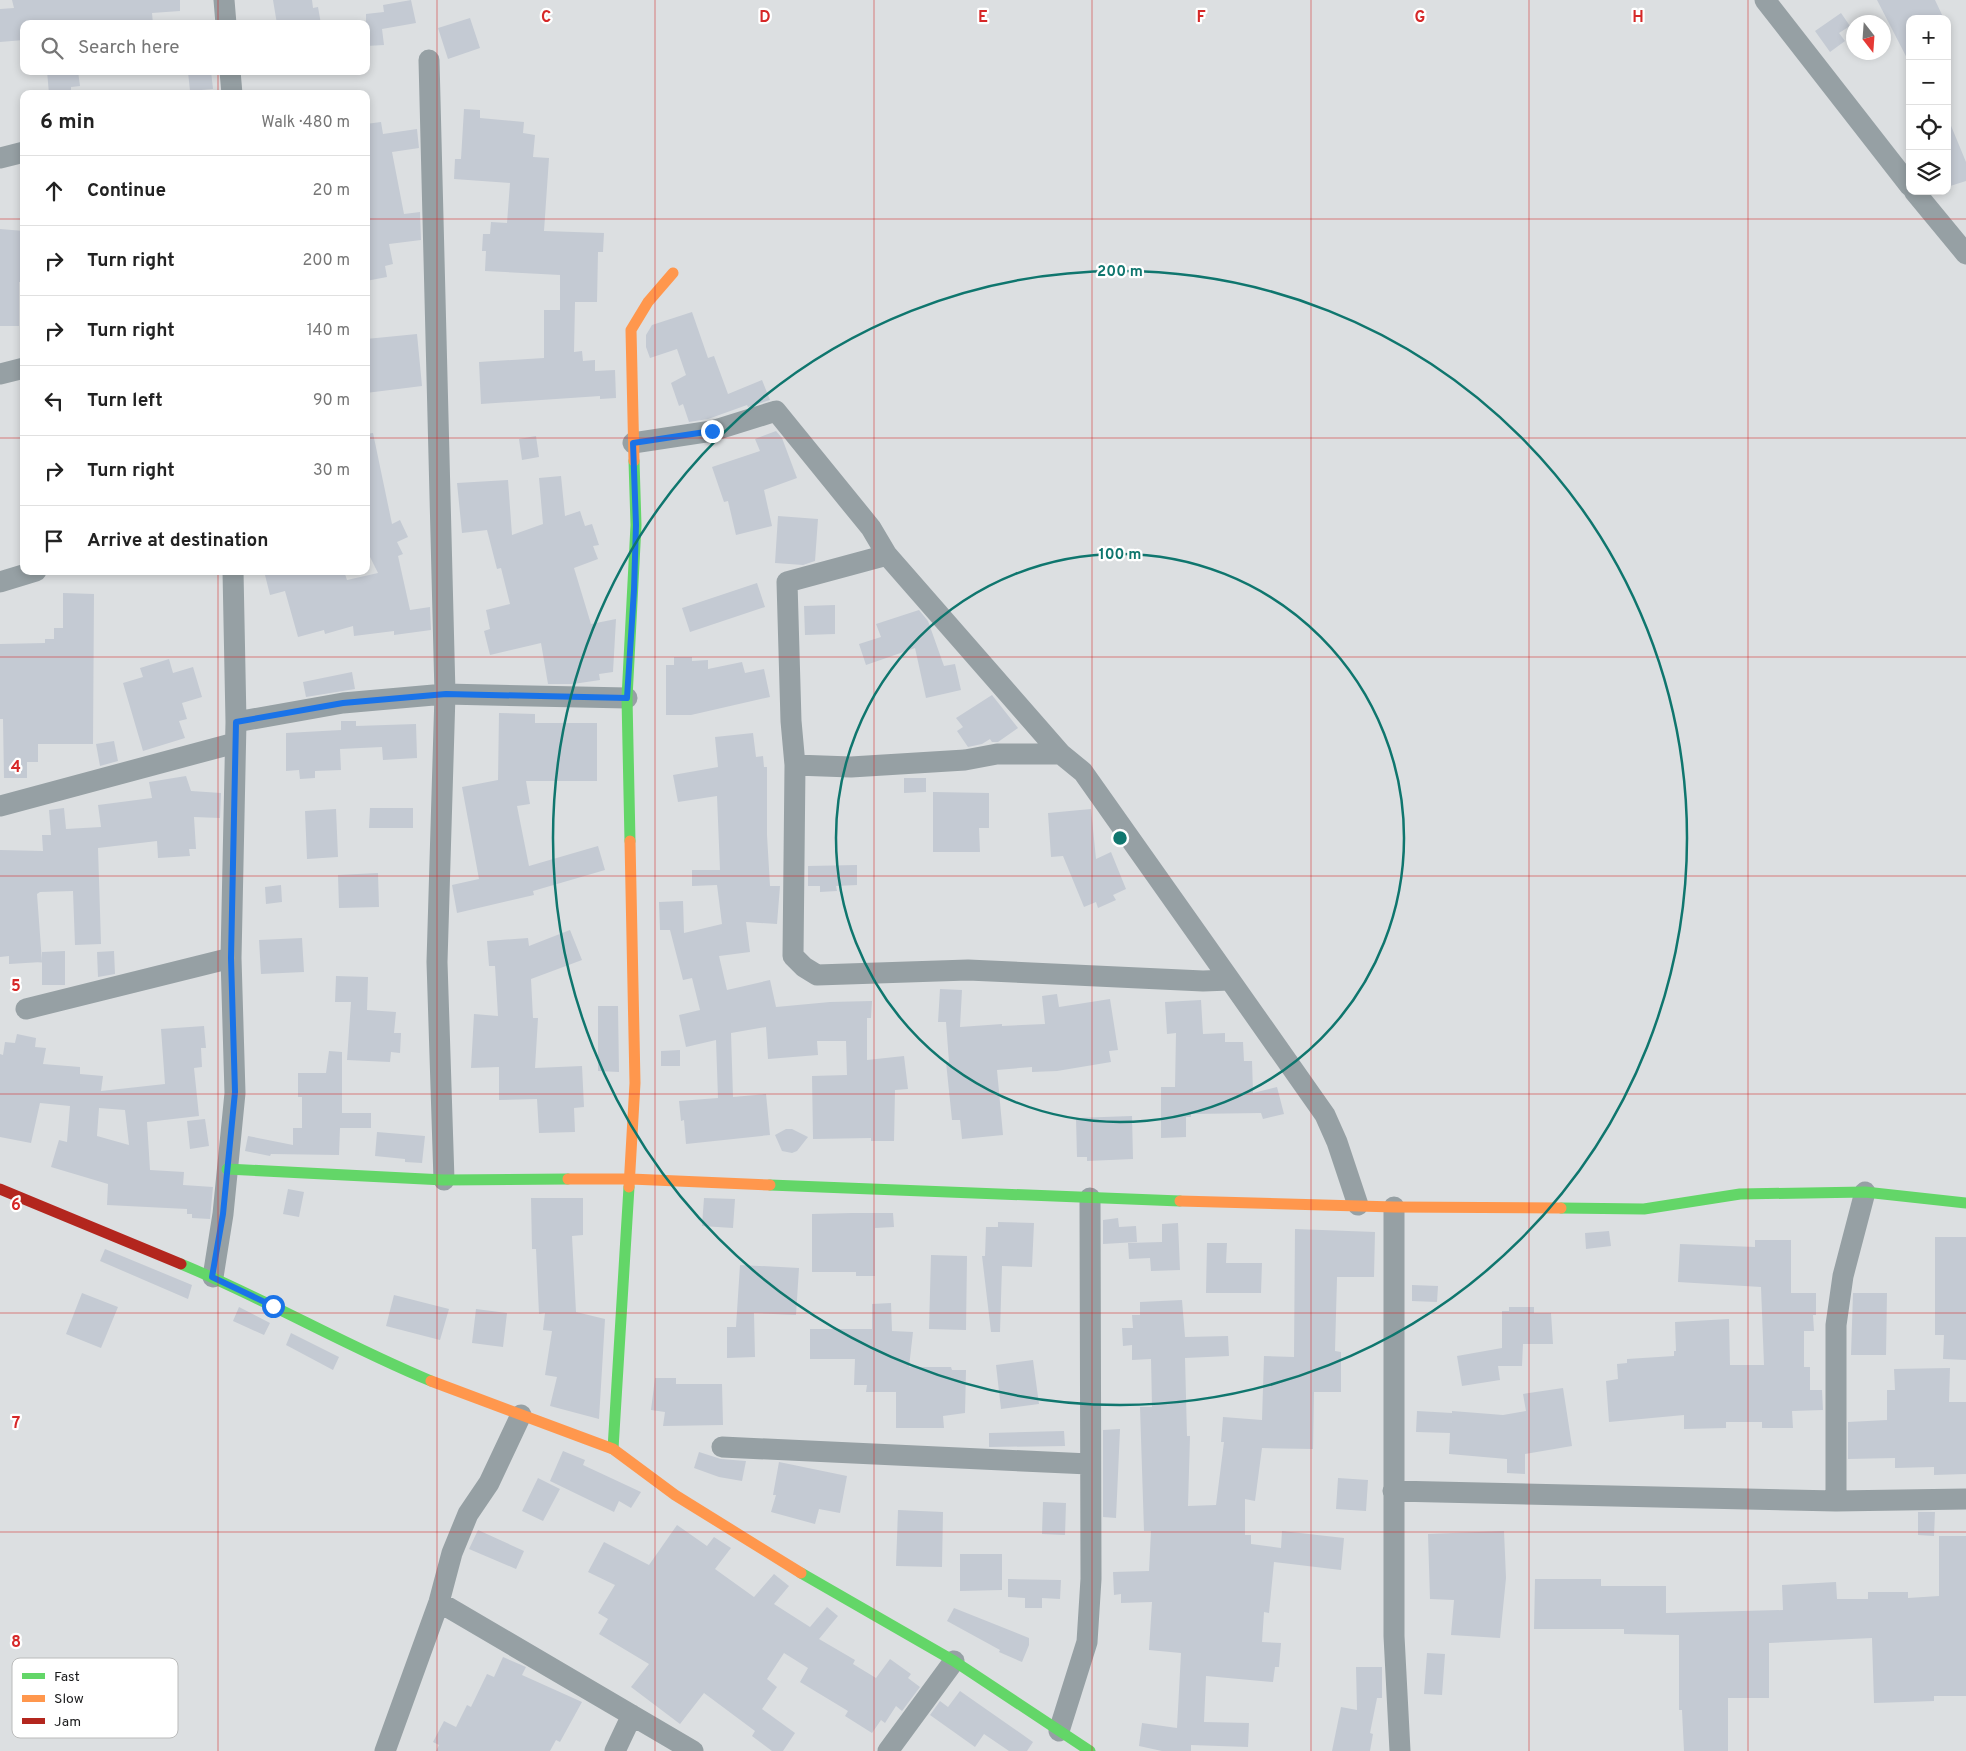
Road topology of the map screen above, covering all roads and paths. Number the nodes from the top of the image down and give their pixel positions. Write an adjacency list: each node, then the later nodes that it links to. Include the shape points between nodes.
1 (224, 0): 3 (street)
2 (1765, 0): 9 (street)
3 (226, 20)
4 (429, 60): 21 (street)
5 (230, 75): 6 (street)
6 (232, 90)
7 (20, 153): 8 (street)
8 (0, 158)
9 (1906, 181)
10 (1918, 195): 11 (street)
11 (1958, 234): 12 (street)
12 (1966, 254)
13 (673, 273): 16 (street, via 648,302 631,330)
14 (20, 369): 15 (street)
15 (0, 374)
16 (633, 443): 17 (street, via 712,431 776,411 871,528); 22 (street, via 636,534)
17 (887, 555): 24 (street); 25 (street, via 786,582)
18 (23, 575): 20 (street)
19 (233, 575): 23 (street)
20 (0, 582)
21 (446, 694): 22 (street); 23 (street, via 343,703); 32 (street, via 437,962)
22 (627, 698): 31 (street, via 636,1083)
23 (236, 733): 26 (street); 27 (street)
24 (1061, 754): 25 (street, via 996,754 965,760 851,767); 28 (street, via 1083,772)
25 (795, 765): 28 (street, via 793,956 817,976 968,970)
26 (0, 806)
27 (231, 958): 29 (street); 30 (street, via 235,1092)
28 (1230, 980): 37 (street, via 1325,1115)
29 (26, 1009)
30 (227, 1169): 32 (street); 39 (street)
31 (631, 1179): 32 (street); 35 (street); 42 (street)
32 (444, 1180)
33 (0, 1189): 39 (street)
34 (1865, 1192): 36 (street); 38 (street, via 1740,1194 1644,1209); 46 (street, via 1843,1276 1836,1325)
35 (1090, 1198): 37 (street); 43 (street)
36 (1966, 1203)
37 (1358, 1205): 38 (street)
38 (1394, 1207): 44 (street)
39 (212, 1277): 40 (street, via 380,1360)
40 (521, 1415): 42 (street); 47 (street, via 489,1483 465,1522 452,1552)
41 (722, 1447): 43 (street)
42 (613, 1448): 48 (street, via 674,1495 836,1594)
43 (1089, 1464): 50 (street, via 1091,1579 1087,1642)
44 (1393, 1491): 46 (street); 56 (street, via 1394,1636)
45 (1966, 1499): 46 (street)
46 (1836, 1501)
47 (439, 1602): 49 (street); 52 (street)
48 (954, 1661): 50 (street); 54 (street)
49 (632, 1715): 51 (street); 53 (street)
50 (1059, 1730): 55 (street)
51 (691, 1750)
52 (386, 1751)
53 (616, 1751)
54 (888, 1751)
55 (1090, 1751)
56 (1400, 1751)

